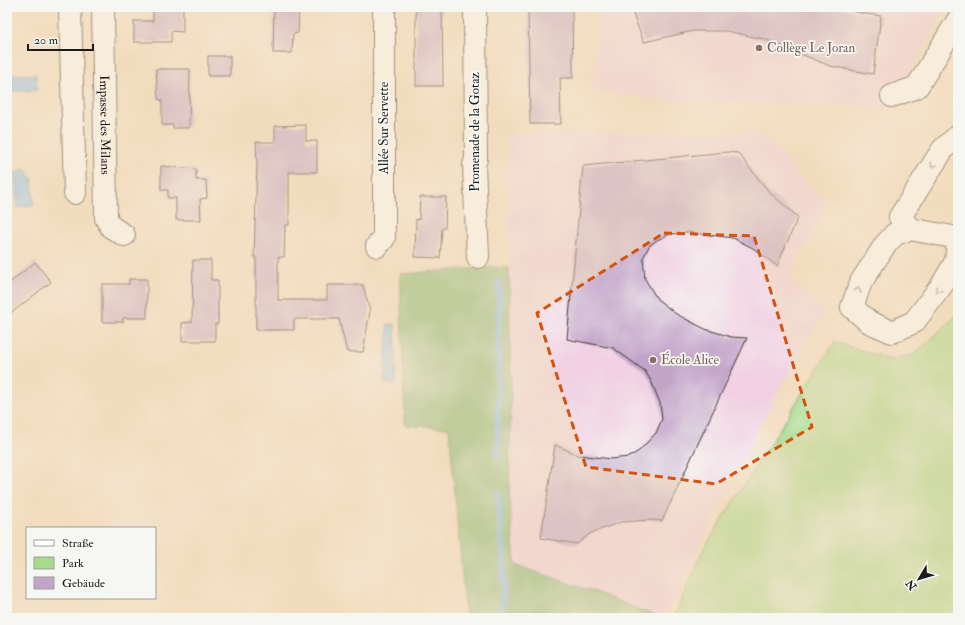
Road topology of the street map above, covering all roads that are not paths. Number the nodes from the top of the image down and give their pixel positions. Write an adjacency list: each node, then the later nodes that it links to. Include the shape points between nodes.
1 (70, 7): 8 (street)
2 (103, 7): 10 (street, Impasse des Milans, via 106,218 111,227)
3 (384, 7): 13 (street, Allée Sur Servette, via 384,238)
4 (475, 7): 14 (street, Promenade de la Gotaz, via 474,165)
5 (958, 20): 6 (street, via 917,87)
6 (892, 96)
7 (958, 136): 9 (street, one-way to 9, via 943,149 900,217)
8 (75, 194)
9 (910, 229): 11 (street); 12 (street, one-way to 9, via 956,261 942,285 914,322 892,332 868,322 852,307 860,282 885,245 895,234)
10 (124, 235)
11 (958, 238)
12 (958, 242)
13 (377, 246)
14 (478, 258)

